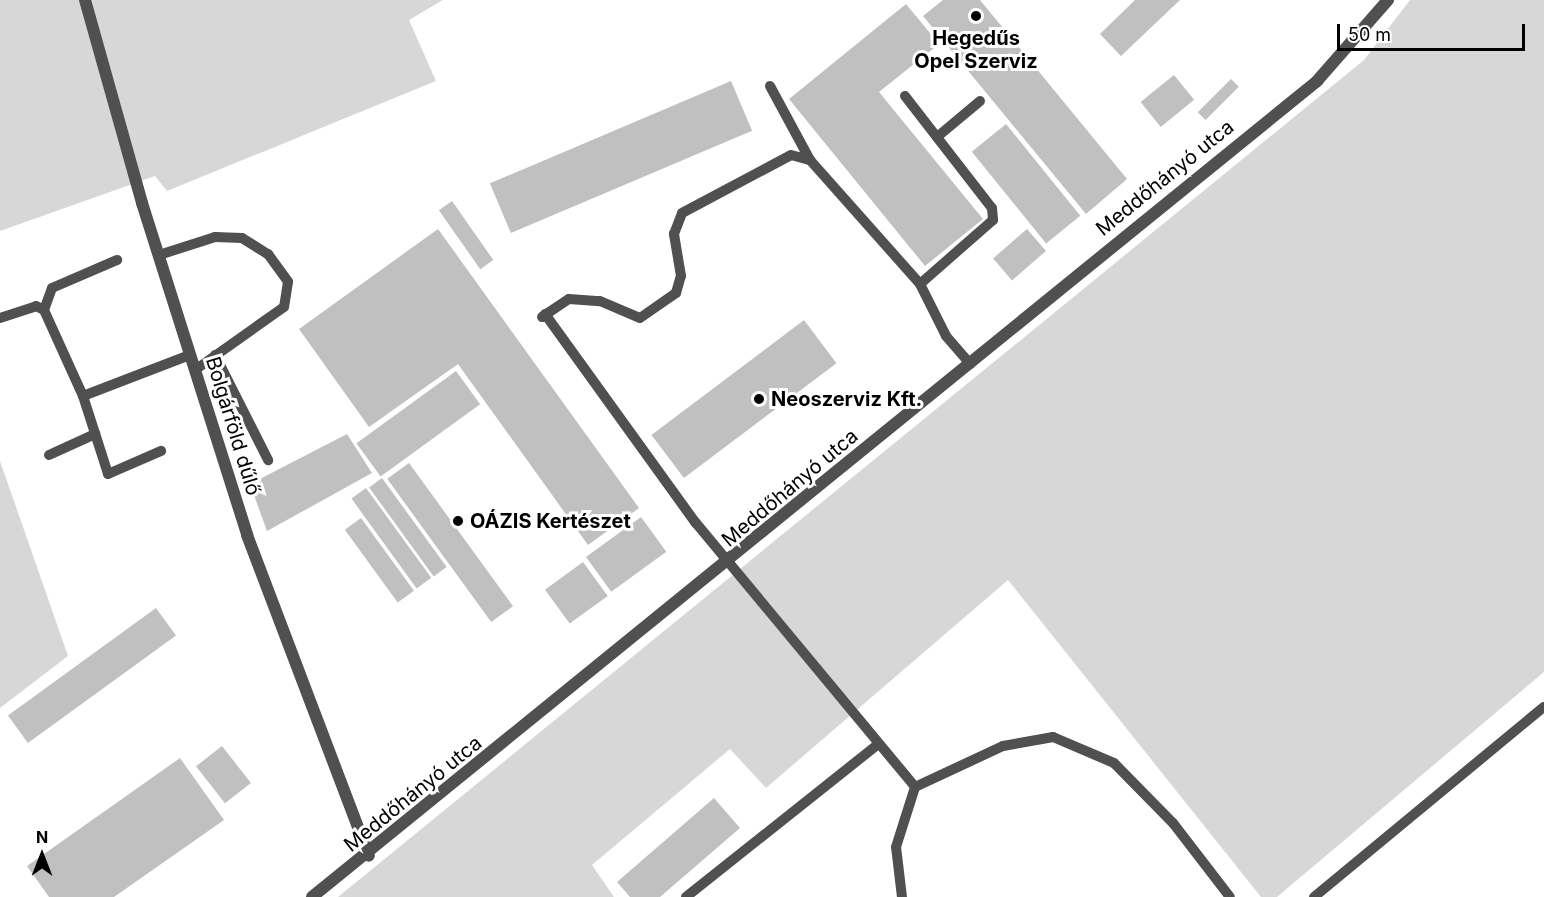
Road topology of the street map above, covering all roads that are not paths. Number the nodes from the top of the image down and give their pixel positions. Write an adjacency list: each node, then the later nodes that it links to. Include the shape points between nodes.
1 (85, 0): 8 (street, Bolgárföld dűlő)
2 (1388, 0): 15 (street, Meddőhányó utca, via 1317,81)
3 (770, 86): 7 (lane)
4 (905, 96): 6 (lane)
5 (980, 101): 6 (lane)
6 (937, 137): 10 (lane, via 992,208 993,220)
7 (810, 160): 10 (lane); 22 (lane, via 791,155 682,213 674,234 681,276 676,293 640,318 600,302 569,299 543,315 696,523)
8 (159, 255): 13 (street, Bolgárföld dűlő); 14 (lane, via 215,237 242,238 284,273 290,294 284,307)
9 (117, 260): 11 (lane, via 52,288)
10 (920, 284): 15 (lane, via 946,336)
11 (44, 310): 12 (lane, via 36,306); 17 (lane)
12 (0, 318)
13 (190, 355): 16 (street, Bolgárföld dűlő); 17 (lane)
14 (215, 355): 16 (lane); 21 (lane)
15 (970, 364): 22 (street, Meddőhányó utca)
16 (195, 370): 26 (street, Bolgárföld dűlő, via 247,535)
17 (83, 396): 18 (lane)
18 (95, 434): 19 (lane, via 108,474); 20 (lane)
19 (161, 451)
20 (49, 455)
21 (268, 460)
22 (732, 561): 24 (lane); 26 (street, Meddőhányó utca)
23 (1544, 707): 31 (lane)
24 (877, 745): 25 (lane); 28 (lane)
25 (915, 787): 29 (lane, via 896,847); 30 (lane, via 1003,746 1053,737 1114,764 1173,823)
26 (369, 855): 27 (street, Meddőhányó utca)
27 (312, 897)
28 (686, 897)
29 (902, 897)
30 (1230, 897)
31 (1314, 897)

